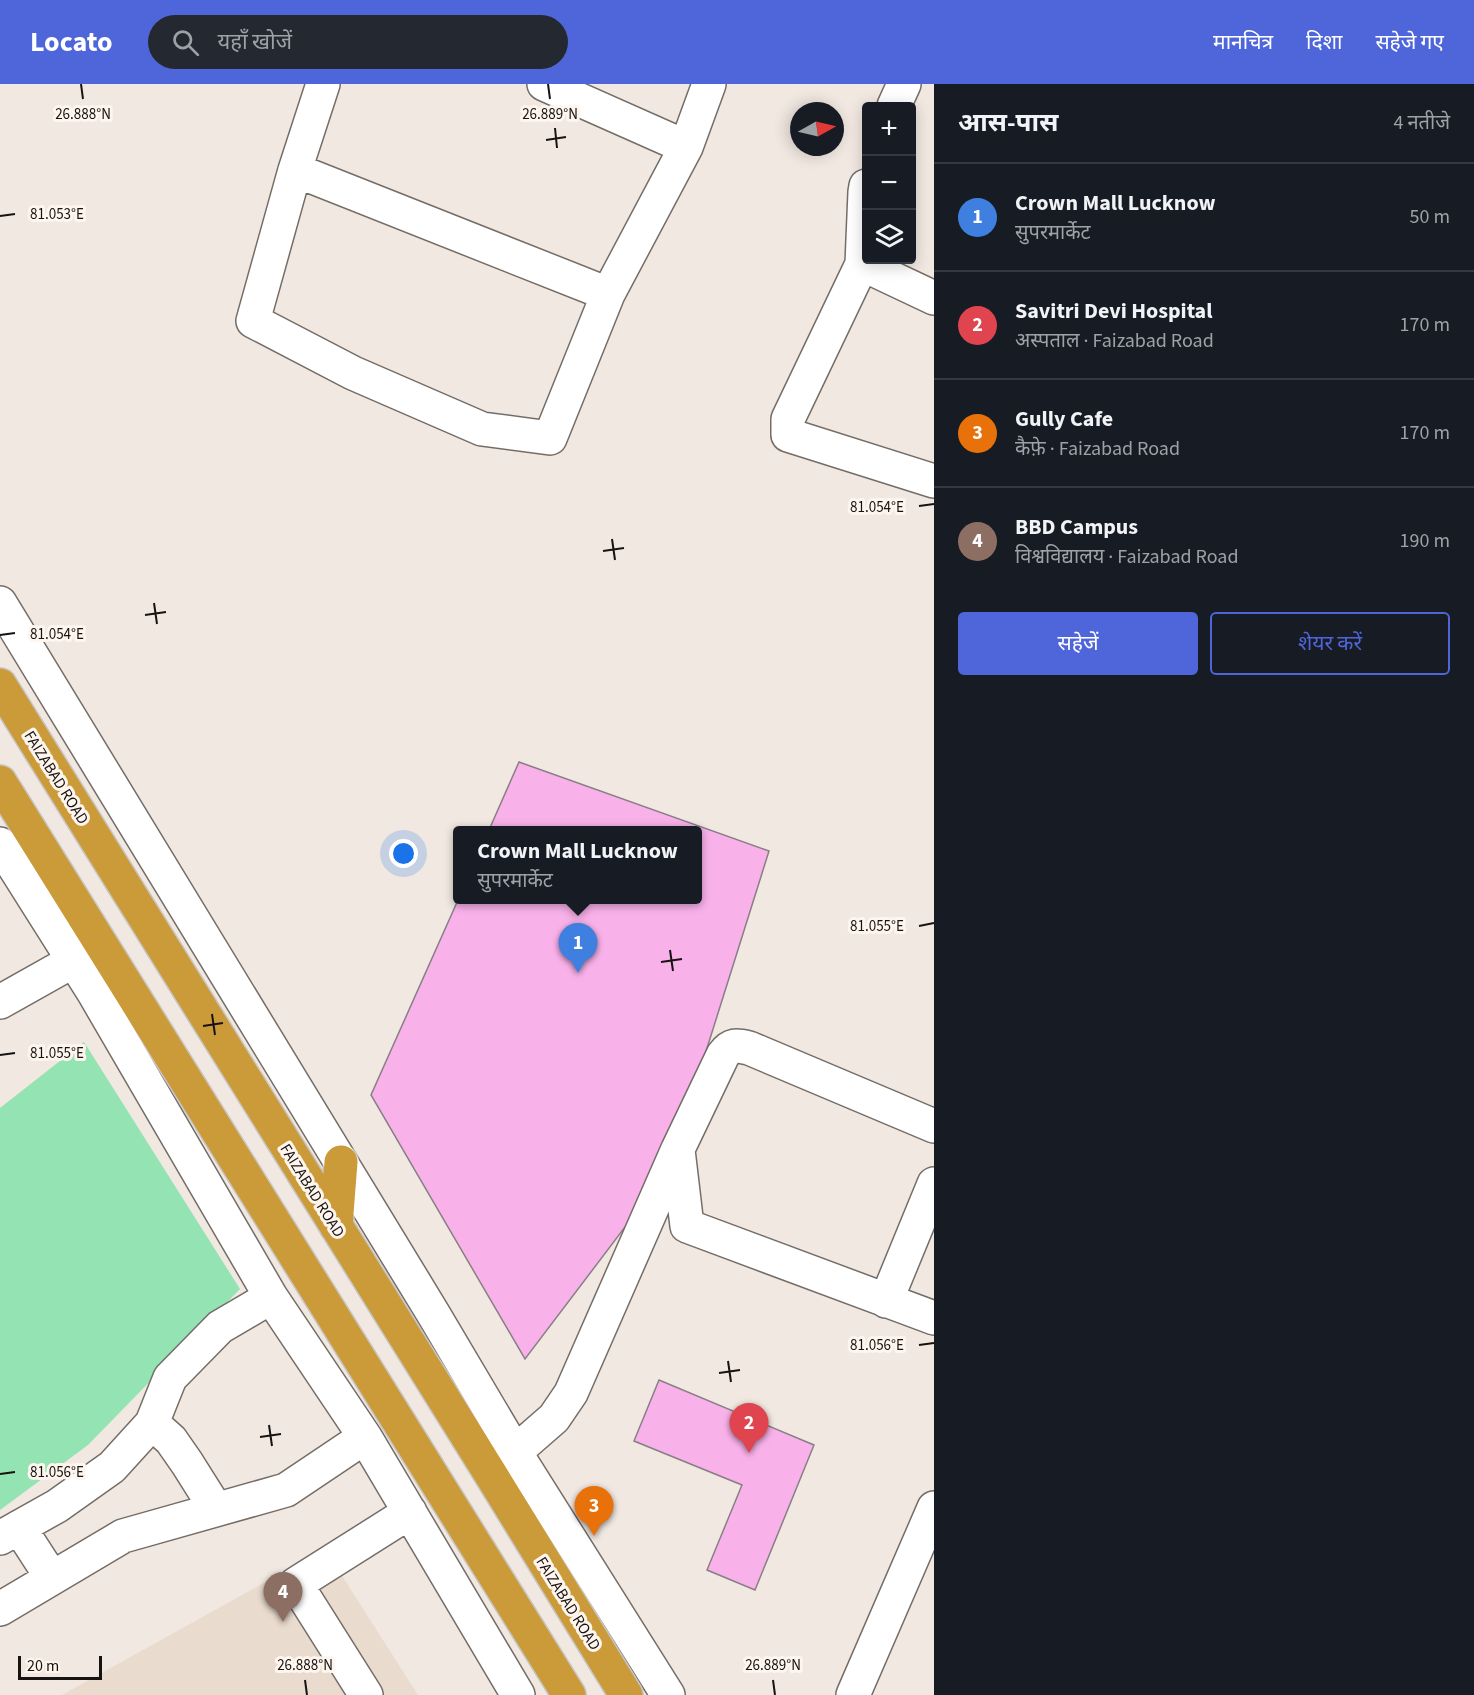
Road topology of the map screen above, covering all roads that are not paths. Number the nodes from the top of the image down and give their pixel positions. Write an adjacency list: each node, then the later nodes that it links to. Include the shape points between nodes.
1 (323, 84): 7 (street)
2 (544, 84): 6 (street)
3 (709, 84): 6 (street)
4 (904, 84): 5 (street)
5 (896, 102)
6 (686, 147): 9 (street)
7 (295, 170): 9 (street); 9 (street, via 253,321 353,373 482,429 550,438)
8 (862, 264): 10 (street); 11 (street, via 788,419 788,435)
9 (608, 294)
10 (934, 298)
11 (934, 481)
12 (0, 603): 20 (street)
13 (0, 685): 22 (highway, FAIZABAD ROAD)
14 (0, 782): 38 (highway)
15 (0, 844): 16 (street)
16 (73, 961): 17 (street); 23 (street)
17 (0, 1002)
18 (934, 1126): 19 (street, via 737,1046 728,1048 723,1055)
19 (678, 1149): 24 (street, via 687,1226); 28 (street, via 571,1393 554,1418)
20 (341, 1162): 22 (highway); 28 (street)
21 (934, 1184): 24 (street)
22 (336, 1226): 29 (highway, FAIZABAD ROAD)
23 (271, 1297): 26 (street, via 220,1327 170,1378); 27 (street)
24 (886, 1301): 25 (street)
25 (934, 1318)
26 (152, 1423): 31 (street, via 171,1440); 33 (street, via 112,1467 57,1506)
27 (365, 1437): 31 (street, via 286,1490); 32 (street)
28 (515, 1452): 29 (street); 40 (street)
29 (493, 1478): 39 (highway, FAIZABAD ROAD)
30 (934, 1508): 41 (street)
31 (216, 1509): 34 (street, via 123,1536)
32 (410, 1512): 36 (street, via 296,1584); 37 (street)
33 (10, 1532): 34 (street)
34 (52, 1578): 35 (street)
35 (0, 1610)
36 (366, 1695)
37 (518, 1695)
38 (569, 1695)
39 (626, 1695)
40 (668, 1695)
41 (853, 1695)

